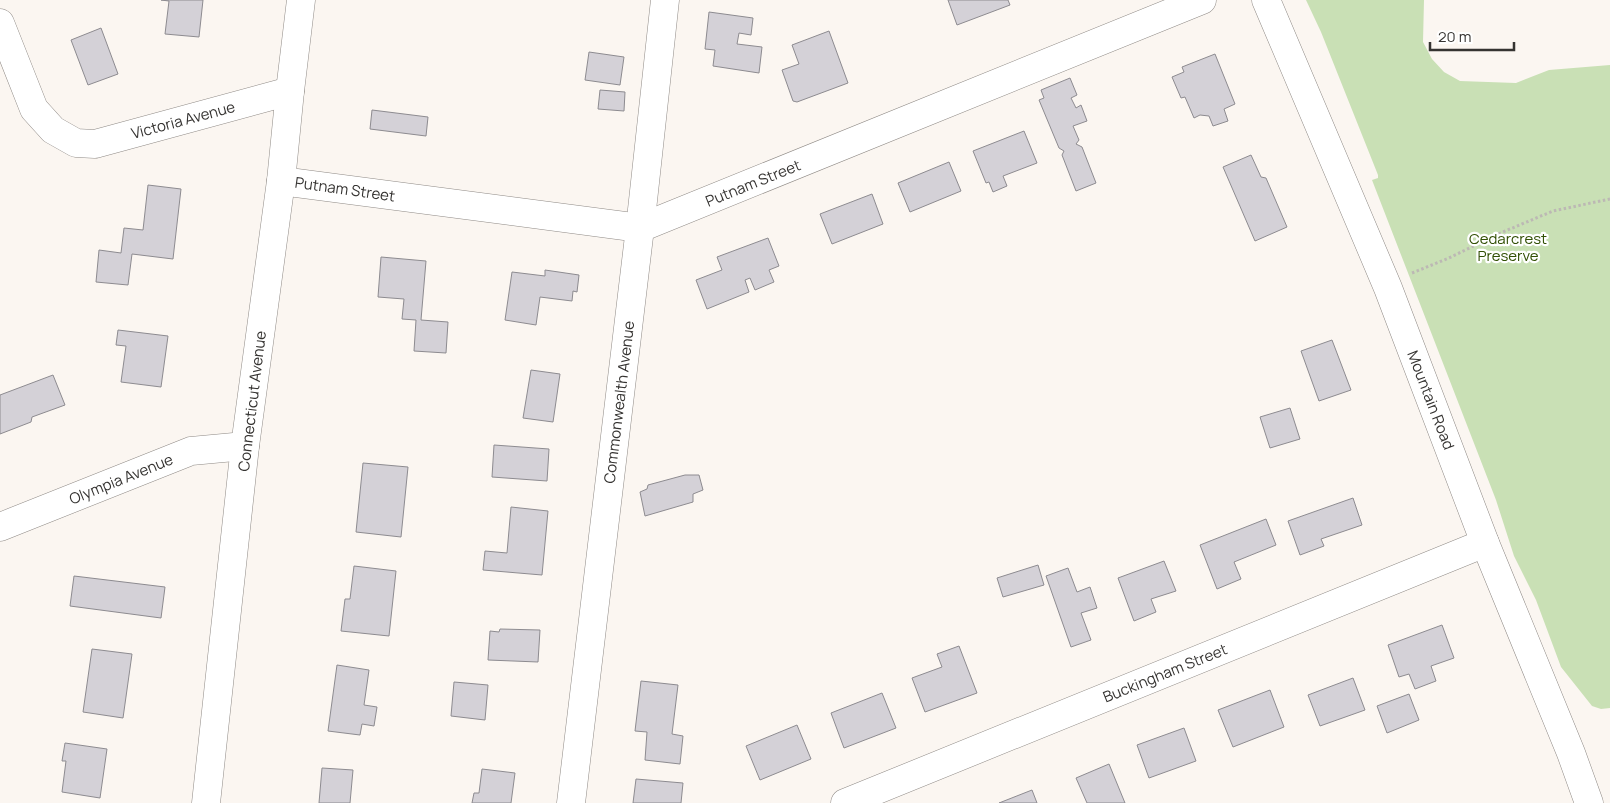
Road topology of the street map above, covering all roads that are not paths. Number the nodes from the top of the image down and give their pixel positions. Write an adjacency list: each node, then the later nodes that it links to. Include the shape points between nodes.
1 (301, 0): 6 (street, Connecticut Avenue)
2 (665, 0): 8 (street, Commonwealth Avenue)
3 (1202, 0): 8 (street, Putnam Street)
4 (1266, 0): 11 (street, Mountain Road, via 1388,288)
5 (0, 23): 6 (street, Victoria Avenue, via 34,109 53,130 76,143 95,144)
6 (290, 91): 7 (street, Connecticut Avenue)
7 (281, 181): 8 (street, Putnam Street); 9 (street, Connecticut Avenue)
8 (640, 228): 13 (street, Commonwealth Avenue)
9 (245, 446): 10 (street, Olympia Avenue, via 192,451); 12 (street, Connecticut Avenue)
10 (0, 527)
11 (1485, 542): 14 (street, Buckingham Street); 15 (street, Mountain Road)
12 (206, 803)
13 (571, 803)
14 (845, 803)
15 (1589, 803)

